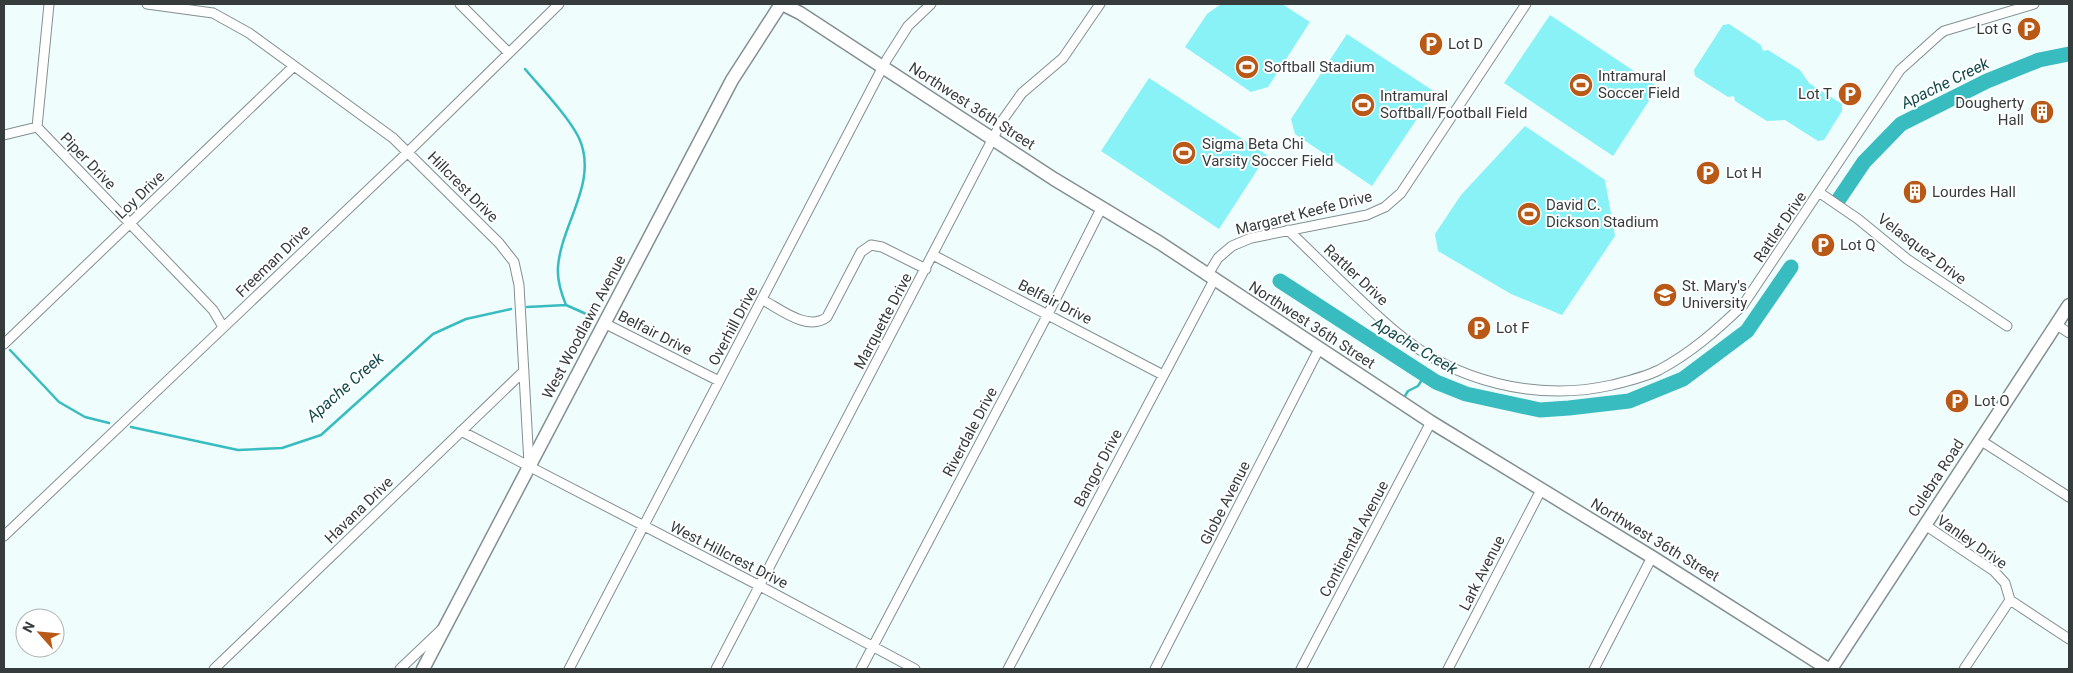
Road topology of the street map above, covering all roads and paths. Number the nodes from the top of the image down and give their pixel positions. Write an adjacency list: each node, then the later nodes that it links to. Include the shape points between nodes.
1 (49, 4): 13 (street)
2 (147, 4): 11 (street, Hillcrest Drive, via 213,13 249,33)
3 (460, 4): 10 (street)
4 (558, 4): 10 (street, Freeman Drive)
5 (781, 4): 12 (main road, Northwest 36th Street); 27 (main road, West Woodlawn Avenue, via 732,80)
6 (931, 4): 12 (street, Overhill Drive, via 908,26)
7 (1100, 4): 15 (street, Marquette Drive, via 1063,58 1012,105)
8 (1526, 4): 20 (street, Margaret Keefe Drive, via 1400,193 1384,207 1368,214)
9 (2034, 4): 17 (street, Rattler Drive, via 1940,34 1900,70)
10 (509, 53): 16 (street, Freeman Drive)
11 (294, 66): 16 (street, Hillcrest Drive); 19 (street, Loy Drive)
12 (882, 67): 15 (main road, Northwest 36th Street); 24 (street, Overhill Drive)
13 (37, 127): 14 (street); 19 (street, Piper Drive)
14 (4, 135)
15 (992, 138): 18 (main road, Northwest 36th Street); 21 (street, Marquette Drive)
16 (408, 152): 30 (street, Freeman Drive); 34 (street, Hillcrest Drive, via 488,231 514,262 519,285)
17 (1820, 193): 20 (street, Rattler Drive, via 1743,305 1712,335 1657,371 1590,390 1518,389 1475,377 1440,362 1396,332); 29 (street, Velasquez Drive, via 1907,259)
18 (1102, 207): 23 (main road, Northwest 36th Street); 26 (street, Riverdale Drive)
19 (130, 224): 30 (street, Piper Drive, via 213,310); 32 (street, Loy Drive)
20 (1288, 230): 23 (street, Margaret Keefe Drive, via 1232,246 1218,258)
21 (933, 255): 22 (street, Marquette Drive); 26 (street, Belfair Drive)
22 (926, 269): 24 (street, via 882,247 871,246 861,252 823,320 807,323); 47 (street, Marquette Drive)
23 (1210, 278): 33 (main road, Northwest 36th Street); 35 (street, Bangor Drive)
24 (763, 300): 36 (street, Overhill Drive)
25 (2069, 305): 28 (main road, Culebra Road)
26 (1048, 314): 35 (street, Belfair Drive); 51 (street, Riverdale Drive)
27 (604, 322): 36 (street, Belfair Drive); 40 (main road, West Woodlawn Avenue)
28 (2057, 325): 31 (street); 39 (main road, Culebra Road)
29 (2007, 326)
30 (223, 327): 45 (street, Freeman Drive)
31 (2069, 333)
32 (4, 344)
33 (1319, 349): 37 (main road, Northwest 36th Street); 60 (street, Globe Avenue)
34 (524, 371): 38 (street, Havana Drive); 40 (street, Hillcrest Drive)
35 (1163, 374): 59 (street, Bangor Drive)
36 (719, 381): 44 (street, Overhill Drive)
37 (1431, 422): 41 (main road, Northwest 36th Street); 61 (street, Continental Avenue)
38 (461, 431): 40 (street); 52 (street, Havana Drive)
39 (1980, 440): 42 (street); 43 (main road, Culebra Road)
40 (530, 465): 44 (street, West Hillcrest Drive); 49 (main road, West Woodlawn Avenue)
41 (1541, 490): 46 (main road, Northwest 36th Street); 62 (street, Lark Avenue)
42 (2069, 497)
43 (1925, 525): 48 (street, Vanley Drive, via 1994,571 2005,583); 64 (main road, Culebra Road)
44 (643, 527): 47 (street, West Hillcrest Drive); 55 (street, Overhill Drive)
45 (4, 536)
46 (1652, 557): 63 (street); 64 (main road, Northwest 36th Street)
47 (760, 586): 51 (street, West Hillcrest Drive); 56 (street, Marquette Drive)
48 (2010, 600): 50 (street); 65 (street)
49 (446, 624): 53 (street); 54 (main road, West Woodlawn Avenue)
50 (2069, 639)
51 (872, 647): 57 (street, Riverdale Drive); 58 (street, West Hillcrest Drive)
52 (214, 669)
53 (400, 669)
54 (423, 669)
55 (568, 669)
56 (716, 669)
57 (861, 669)
58 (915, 669)
59 (1008, 669)
60 (1155, 669)
61 (1301, 669)
62 (1448, 669)
63 (1594, 669)
64 (1830, 669)
65 (1964, 669)

